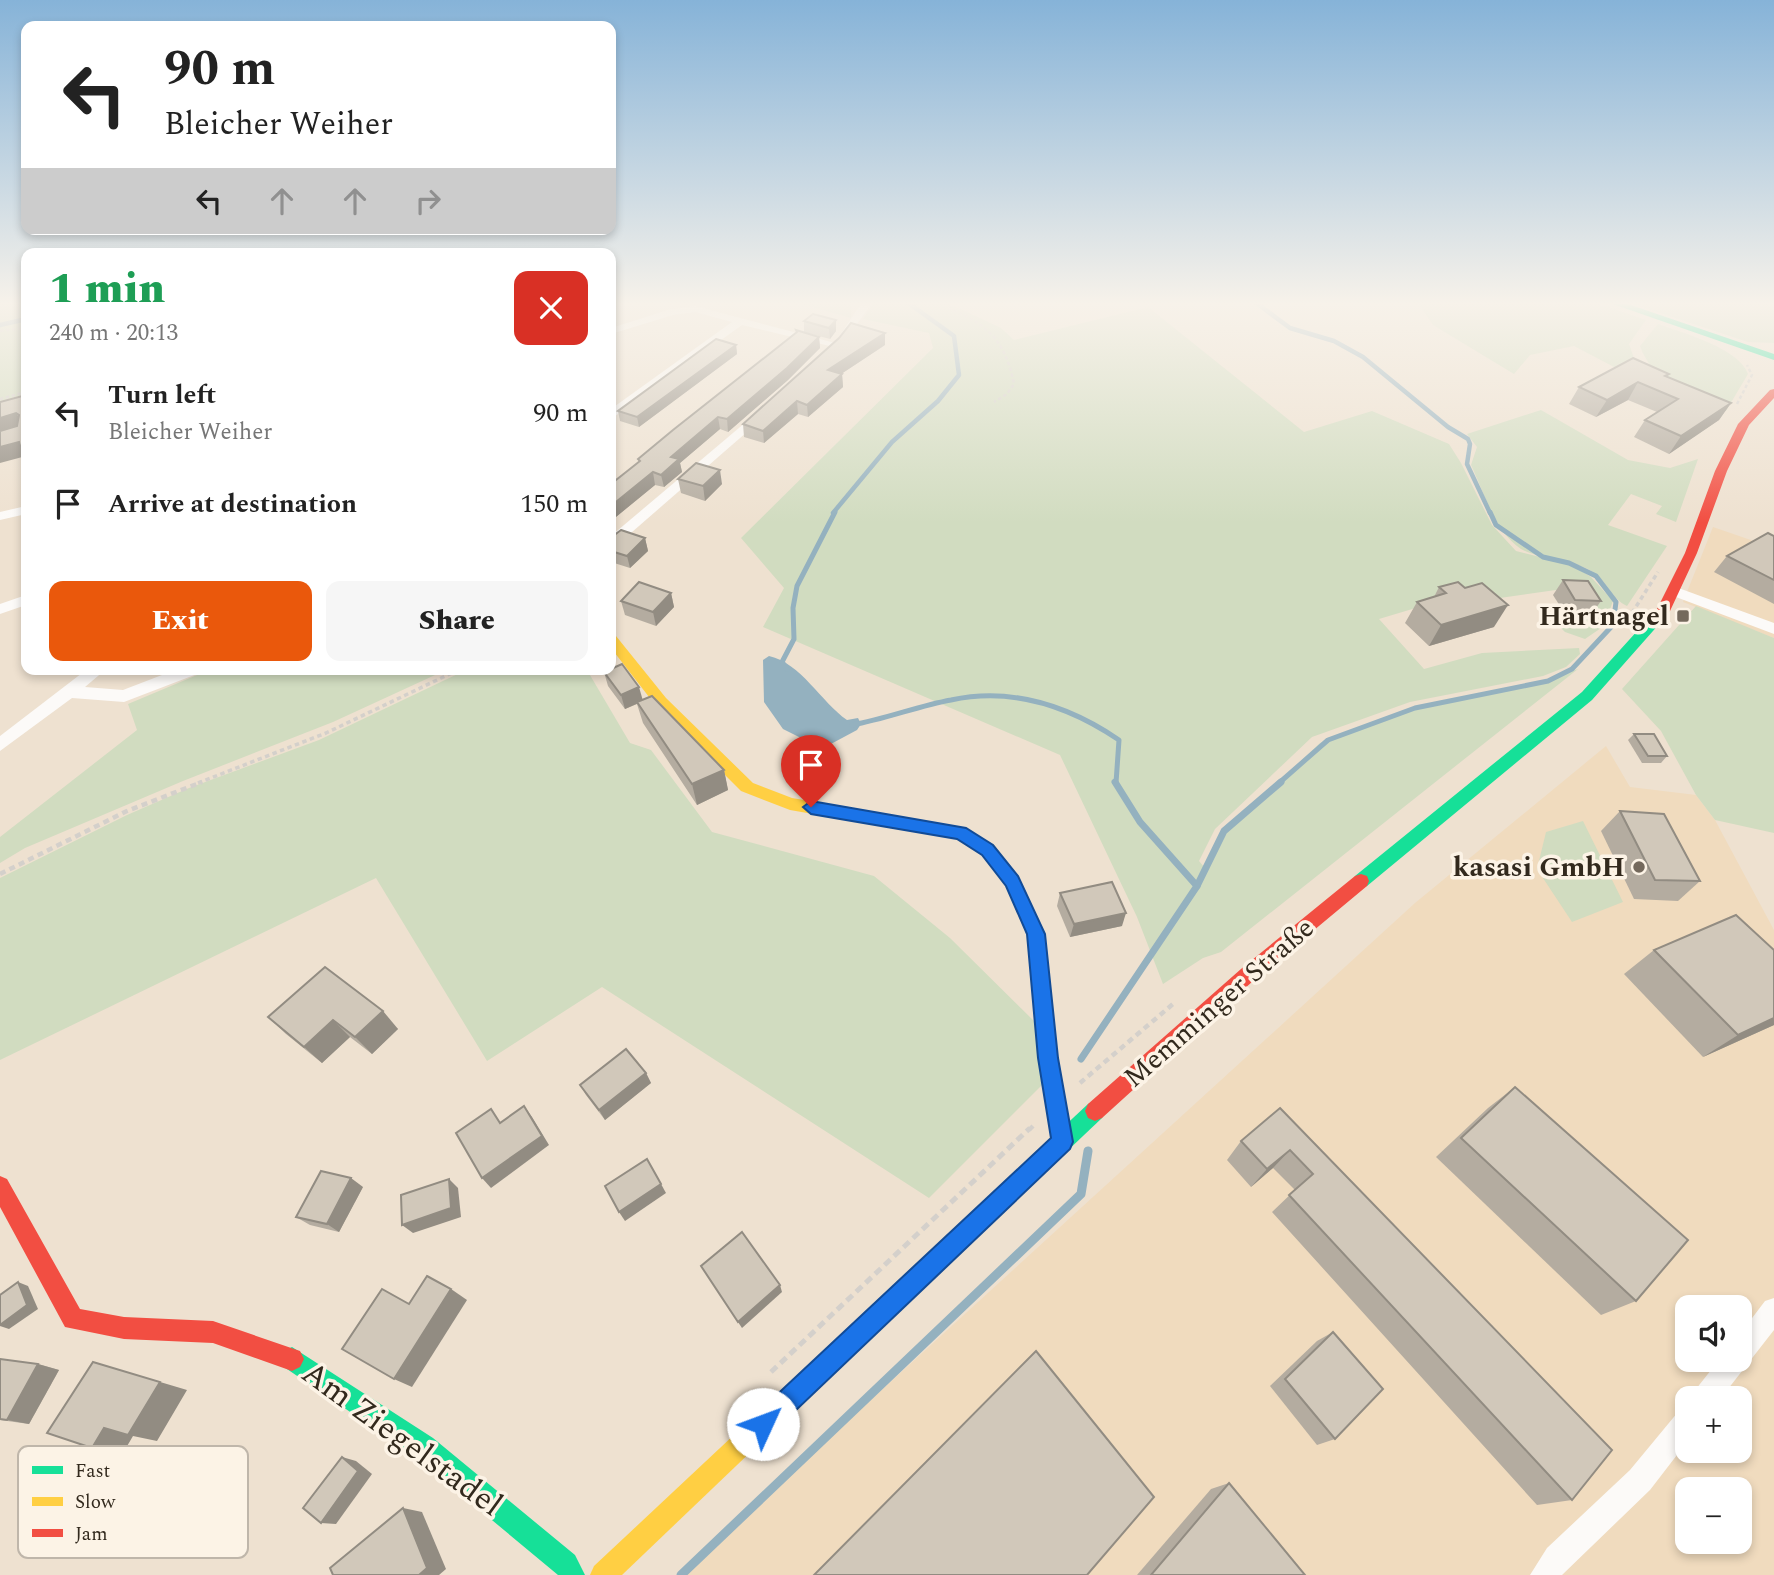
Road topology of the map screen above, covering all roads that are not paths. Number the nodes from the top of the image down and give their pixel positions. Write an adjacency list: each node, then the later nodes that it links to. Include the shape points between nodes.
1 (665, 376): 4 (street)
2 (1774, 392): 8 (main road, Memminger Straße, via 1744,424)
3 (766, 408): 7 (street)
4 (616, 411)
5 (21, 511): 6 (street)
6 (0, 516)
7 (616, 538)
8 (1673, 591): 11 (street); 17 (main road, Memminger Straße, via 1666,608 1587,696 1247,975)
9 (21, 602): 10 (street)
10 (0, 610)
11 (1774, 629)
12 (616, 645): 17 (main road, via 661,702 747,787 790,804 960,833 988,850 1012,881 1036,934)
13 (90, 675): 15 (street)
14 (178, 675): 15 (street, via 124,696)
15 (68, 692): 16 (street)
16 (0, 745)
17 (1062, 1142): 25 (main road, Memminger Straße)
18 (0, 1186): 24 (main road, Am Ziegelstadel, via 73,1320 124,1328 213,1332 296,1360 424,1447 566,1564)
19 (1774, 1310): 20 (street)
20 (1752, 1338)
21 (1726, 1372): 22 (street)
22 (1714, 1386)
23 (1675, 1436): 26 (street, via 1640,1480)
24 (572, 1575)
25 (603, 1575)
26 (1544, 1575)

